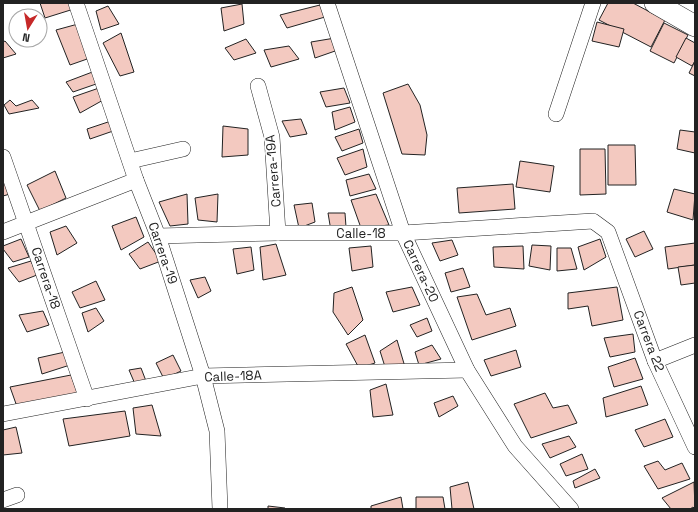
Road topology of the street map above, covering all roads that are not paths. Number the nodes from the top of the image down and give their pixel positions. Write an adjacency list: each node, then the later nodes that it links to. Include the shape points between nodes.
1 (76, 3): 10 (street, Carrera-19)
2 (327, 3): 16 (street, Carrera-20)
3 (593, 3): 7 (street)
4 (655, 3): 5 (street)
5 (695, 26)
6 (258, 86): 15 (street, Carrera-19A, via 272,137)
7 (556, 114)
8 (183, 149): 10 (street)
9 (3, 158): 12 (street, Carrera-18)
10 (130, 161): 11 (street, Carrera-19)
11 (136, 180): 12 (street); 17 (street, Carrera-19)
12 (26, 222): 13 (street); 22 (street, Carrera-18)
13 (3, 232)
14 (608, 232): 16 (street, Calle-18, via 593,221); 19 (street, Carrera 22)
15 (278, 233): 16 (street, Calle-18); 17 (street, Calle-18)
16 (403, 233): 20 (street, Carrera-20)
17 (158, 236): 21 (street, Carrera-19)
18 (695, 345): 19 (street)
19 (656, 361): 24 (street, Carrera 22)
20 (466, 370): 21 (street, Calle-18A); 26 (street, Carrera-20, via 515,446)
21 (203, 376): 22 (street, Calle-18A); 25 (street, Carrera-19, via 217,431)
22 (87, 399): 23 (street, Calle-18A)
23 (3, 414)
24 (695, 448)
25 (220, 509)
26 (570, 509)

